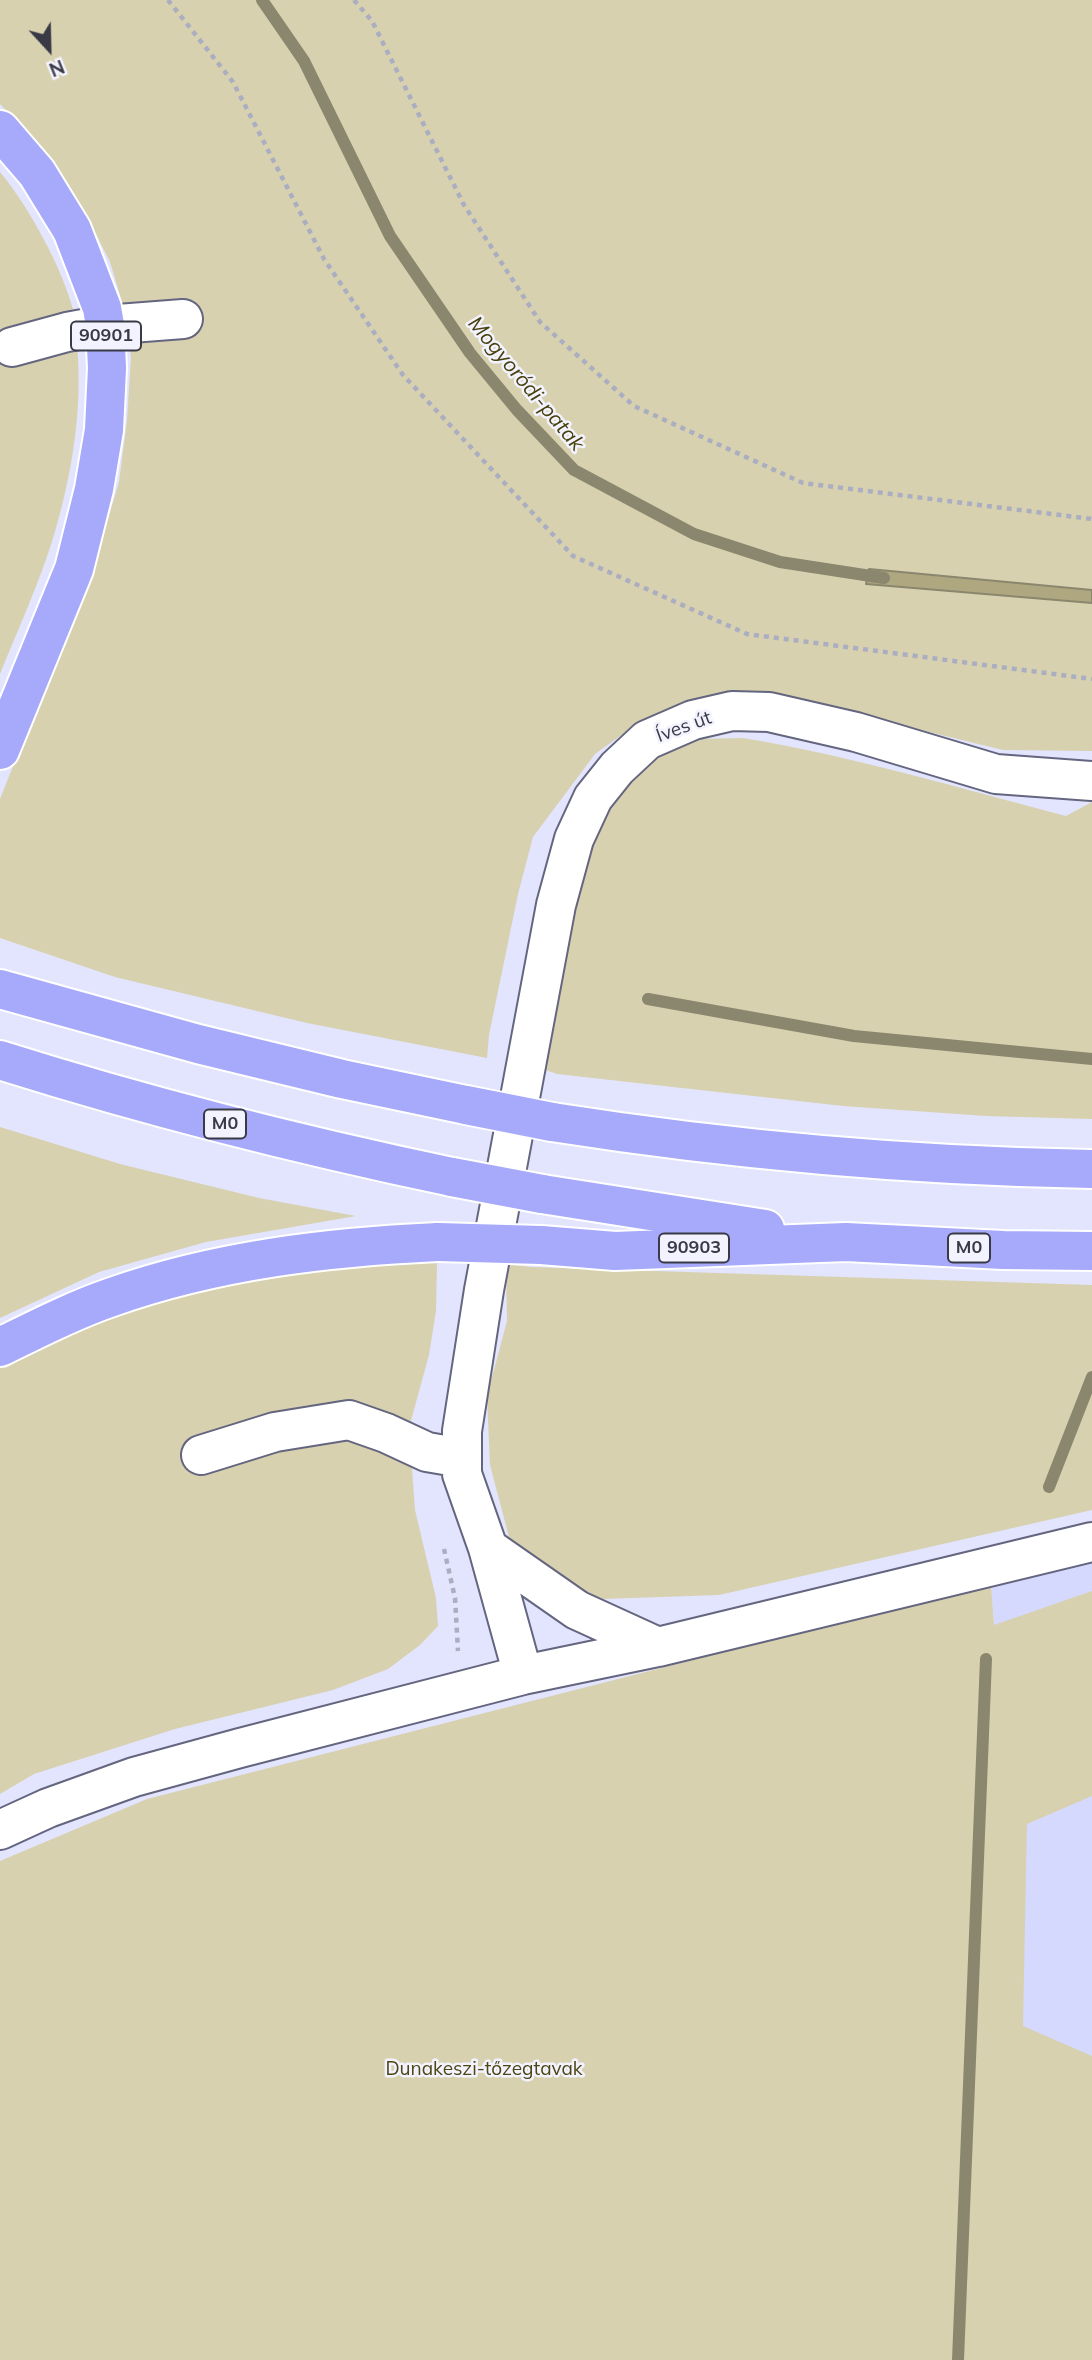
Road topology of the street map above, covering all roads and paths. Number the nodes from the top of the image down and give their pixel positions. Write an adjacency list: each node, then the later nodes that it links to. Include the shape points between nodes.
1 (168, 0): 8 (path, via 233,82 324,259 403,375 573,556 747,634)
2 (354, 0): 7 (path, via 372,21 464,205 540,322 634,405 803,483)
3 (0, 130): 5 (highway, 90901, via 37,173 72,230)
4 (183, 319): 5 (street)
5 (105, 325): 6 (street); 9 (highway, 90901, via 104,429 78,556)
6 (12, 347)
7 (1092, 519)
8 (1092, 679)
9 (0, 750)
10 (1092, 781): 18 (street, Íves út, via 996,774 856,732 769,712 732,711 693,720 647,740 617,768 593,798 574,839 556,905 484,1290 462,1431)
11 (7, 990): 13 (highway, bridge, via 342,1079 552,1122 770,1151 1000,1168)
12 (0, 1060): 14 (highway, M0, bridge, via 319,1149 542,1194)
13 (1092, 1169)
14 (846, 1242): 15 (highway, M0); 16 (highway, 90903, bridge, via 615,1251 438,1242 362,1245 189,1274 111,1297)
15 (1092, 1251)
16 (0, 1347)
17 (201, 1455): 18 (street, via 275,1432 349,1420 427,1452)
18 (462, 1458): 20 (street, Íves út, via 462,1474)
19 (1092, 1542): 21 (street)
20 (488, 1548): 21 (street, via 577,1610); 22 (street, Íves út)
21 (658, 1647): 22 (street)
22 (523, 1675): 23 (street, via 134,1777)
23 (0, 1830)

